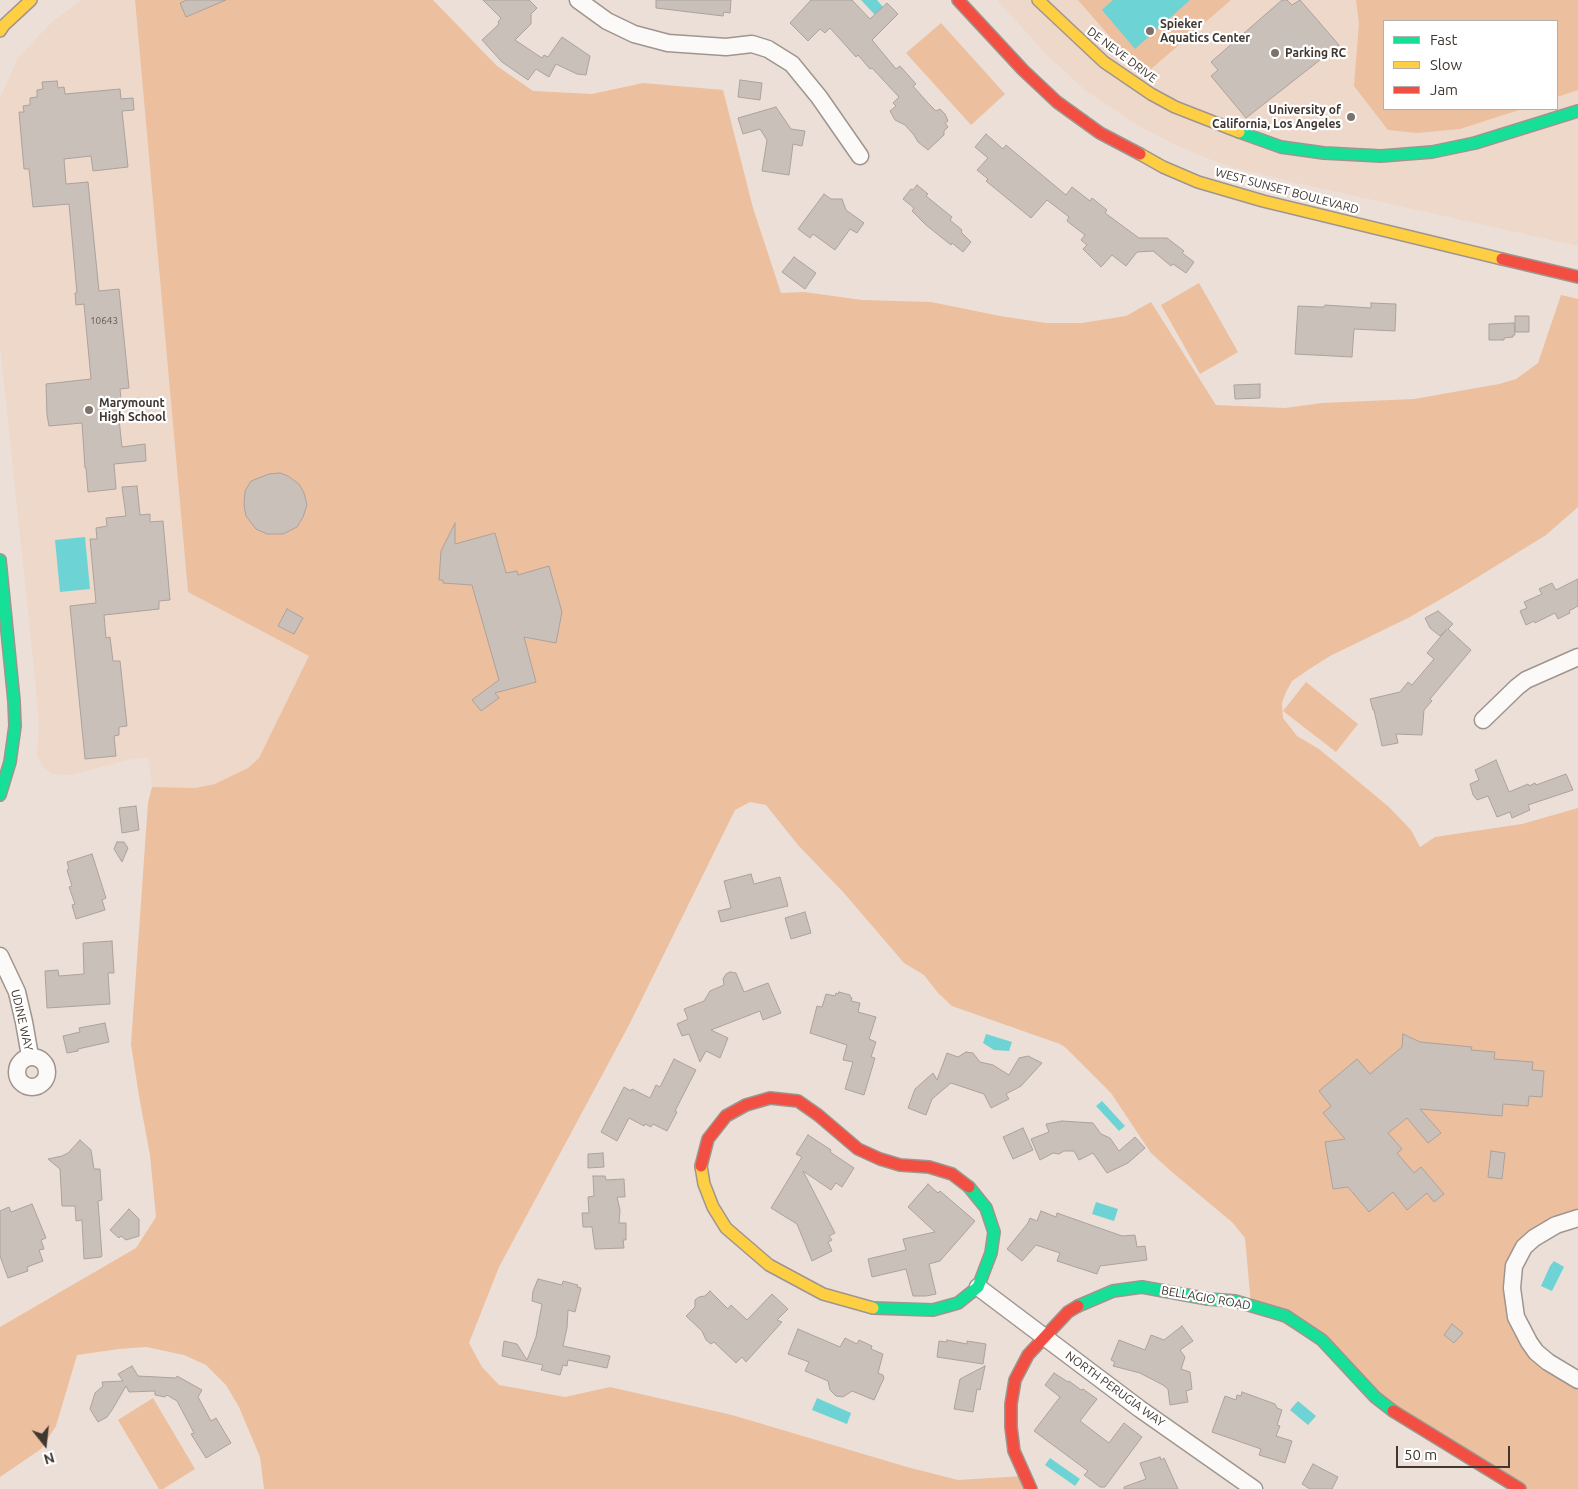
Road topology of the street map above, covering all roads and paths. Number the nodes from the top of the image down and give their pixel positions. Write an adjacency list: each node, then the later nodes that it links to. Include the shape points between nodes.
1 (31, 0): 5 (street)
2 (578, 0): 7 (street, via 607,21 634,34 668,43 726,47 752,44 768,49 792,64 819,96)
3 (958, 0): 8 (street, WEST SUNSET BOULEVARD, via 1057,102 1100,133 1163,167 1198,182 1263,201)
4 (1038, 0): 6 (street, DE NEVE DRIVE, via 1104,62 1151,94 1210,122 1282,147 1381,156 1432,152 1475,143)
5 (1, 26)
6 (1578, 111)
7 (860, 156)
8 (1578, 277)
9 (0, 560): 12 (street, via 14,701 10,762)
10 (1578, 657): 11 (street, via 1526,680)
11 (1483, 720)
12 (0, 795)
13 (0, 956): 14 (street, UDINE WAY, via 17,992)
14 (30, 1056)
15 (1578, 1218): 18 (street, via 1556,1225 1524,1247 1514,1266 1512,1288 1516,1317 1536,1352)
16 (978, 1287): 16 (street, via 991,1253 994,1232 986,1208 972,1189 952,1174 929,1167 900,1166 858,1149 798,1101 770,1098 746,1105 726,1116 708,1139 701,1168 713,1207 726,1228 769,1265 823,1294 871,1308 933,1310 958,1303); 17 (street, NORTH PERUGIA WAY)
17 (1044, 1337): 19 (street, BELLAGIO ROAD, via 1023,1363 1015,1380 1011,1404 1014,1451); 20 (street, NORTH PERUGIA WAY); 21 (street, BELLAGIO ROAD, via 1068,1312 1087,1300 1113,1291 1142,1288 1235,1301 1269,1310 1306,1328 1393,1411)
18 (1578, 1380)
19 (1031, 1489)
20 (1254, 1489)
21 (1520, 1489)

